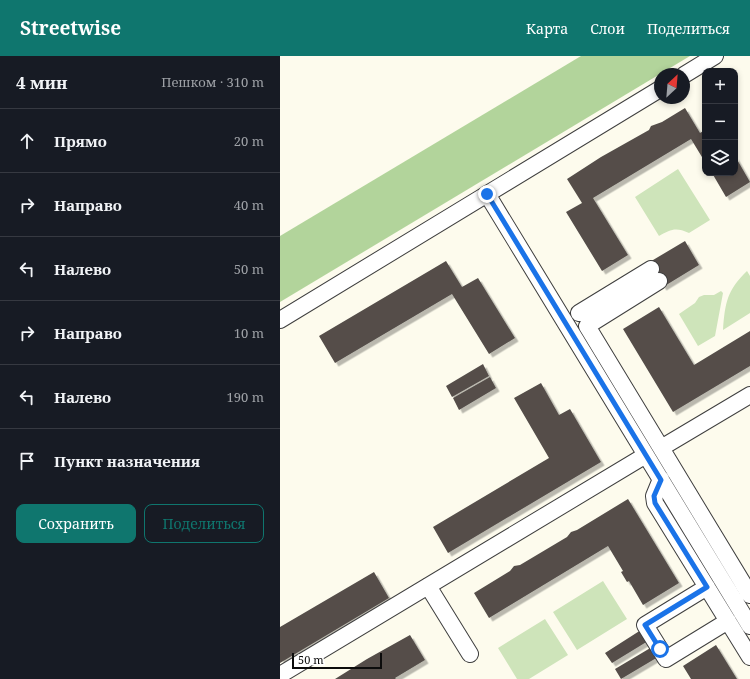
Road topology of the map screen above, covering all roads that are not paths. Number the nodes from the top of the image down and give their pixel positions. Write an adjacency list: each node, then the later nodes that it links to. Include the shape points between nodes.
1 (715, 56): 2 (lane)
2 (690, 71)
3 (654, 93): 4 (lane)
4 (487, 194): 6 (lane); 9 (lane)
5 (579, 313): 8 (lane, via 655,275 587,326)
6 (280, 320)
7 (750, 395): 8 (lane)
8 (662, 448): 13 (lane)
9 (646, 455): 10 (lane); 11 (lane)
10 (661, 480): 12 (lane, via 654,496 655,503); 15 (lane)
11 (428, 586): 16 (lane); 18 (lane)
12 (707, 587): 14 (lane); 14 (lane, via 645,625 647,634 666,659)
13 (750, 595)
14 (728, 621): 17 (lane)
15 (750, 626)
16 (470, 654)
17 (750, 657)
18 (280, 675)

